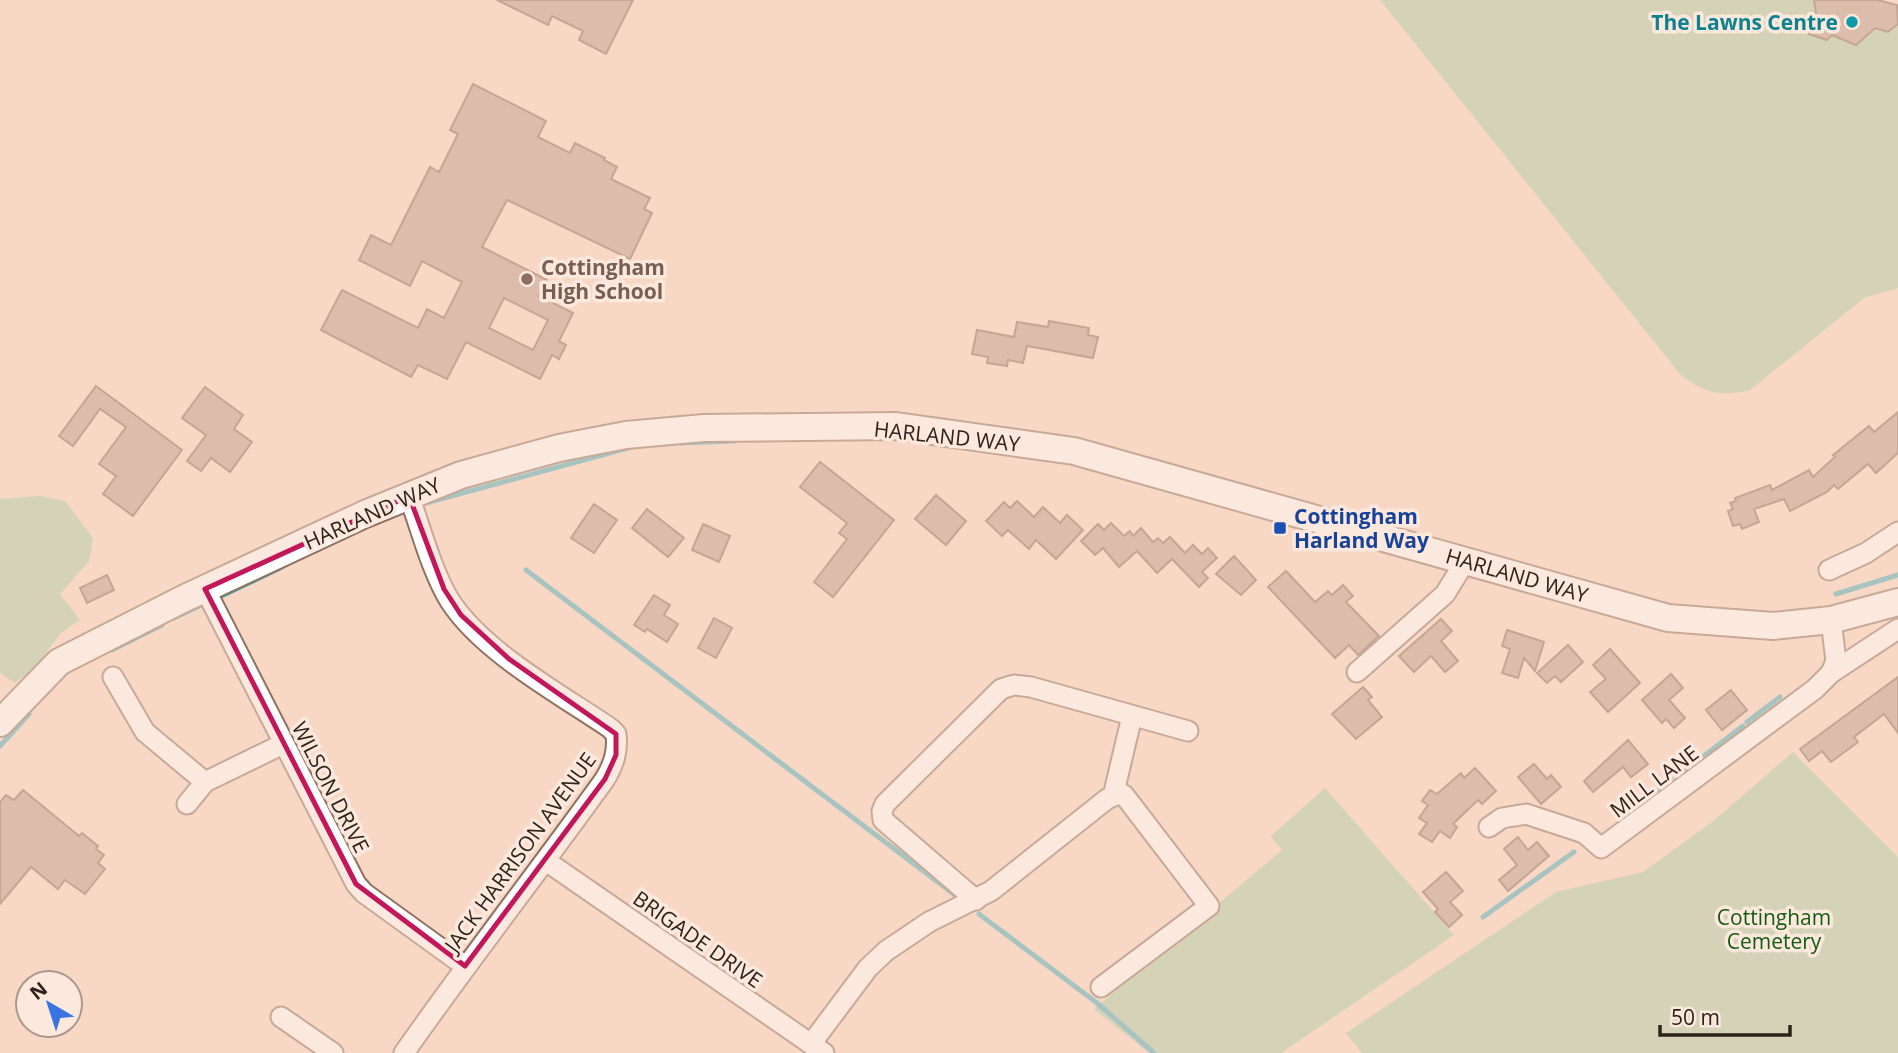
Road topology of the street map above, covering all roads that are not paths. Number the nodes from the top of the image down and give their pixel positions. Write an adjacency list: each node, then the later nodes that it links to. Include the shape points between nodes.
1 (409, 496): 3 (main road, HARLAND WAY, via 473,471 626,435 704,428 896,426 1074,451); 5 (main road, HARLAND WAY); 20 (street, JACK HARRISON AVENUE, via 439,578 461,615 509,659 616,734 613,766)
2 (1898, 532): 4 (street)
3 (1466, 560): 7 (main road, HARLAND WAY, via 1668,618 1773,626); 9 (street, via 1445,594)
4 (1829, 570)
5 (205, 589): 13 (main road, HARLAND WAY, via 59,662); 15 (street, WILSON DRIVE)
6 (1898, 602): 7 (main road, HARLAND WAY)
7 (1831, 620): 10 (street, via 1836,661)
8 (1898, 629): 10 (street, MILL LANE)
9 (1357, 672)
10 (1831, 673): 19 (street, MILL LANE, via 1601,848 1584,833 1526,814 1502,818)
11 (113, 677): 16 (street, via 145,732)
12 (1132, 716): 14 (street); 17 (street); 21 (street, via 1031,687 1000,689 885,804 883,820)
13 (0, 723)
14 (1188, 731)
15 (283, 744): 16 (street); 22 (street, WILSON DRIVE, via 356,884)
16 (205, 782): 18 (street)
17 (1115, 795): 21 (street); 23 (street, via 1124,795 1209,906)
18 (187, 804)
19 (1489, 827)
20 (546, 861): 22 (street, JACK HARRISON AVENUE); 25 (street, BRIGADE DRIVE)
21 (976, 900): 25 (street, via 929,922 886,951 861,976)
22 (465, 966): 27 (street, JACK HARRISON AVENUE)
23 (1101, 987)
24 (281, 1017): 26 (street)
25 (818, 1049)
26 (334, 1053)
27 (404, 1053)

